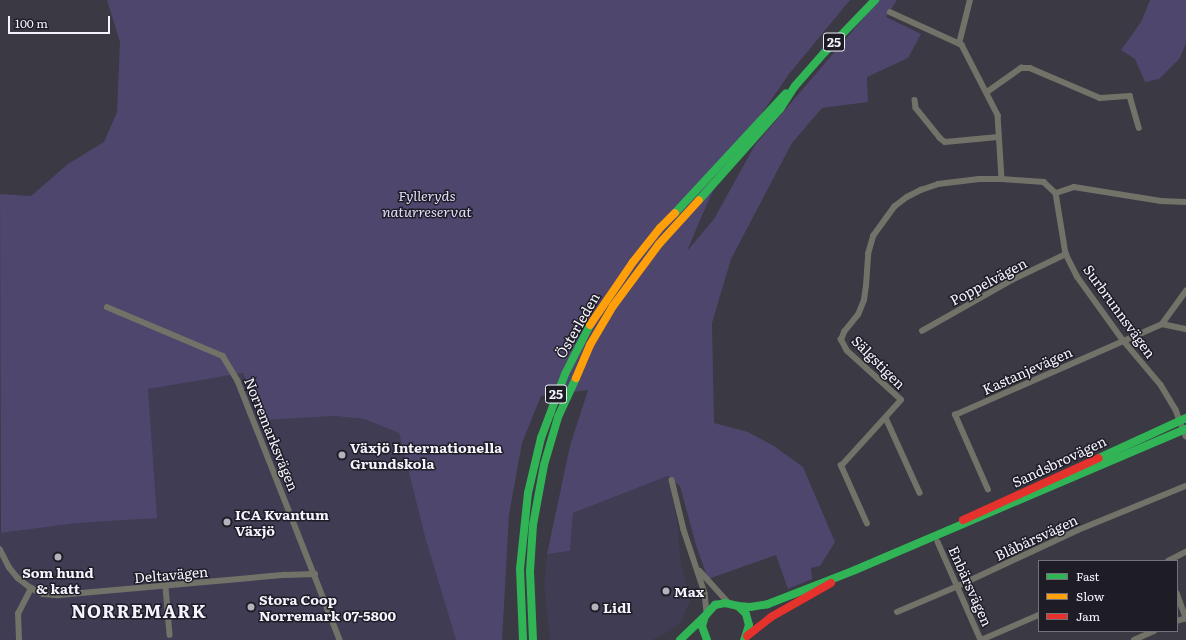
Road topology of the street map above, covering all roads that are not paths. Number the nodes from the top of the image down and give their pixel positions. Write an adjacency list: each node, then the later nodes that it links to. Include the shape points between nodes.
1 (875, 0): 5 (main road, Österleden / 25)
2 (970, 0): 4 (street)
3 (890, 12): 4 (street)
4 (959, 44): 6 (street, via 962,45)
5 (795, 86): 50 (main road, Österleden / 25, via 774,104 646,245 593,320 565,374 541,438 527,500 520,569); 51 (main road, Österleden / 25, via 780,109 640,268 613,306 579,366 552,435 533,524 530,571)
6 (988, 92): 8 (street, via 1021,68 1030,68 1100,98 1130,96); 9 (street, via 998,114)
7 (915, 100): 9 (street, via 916,108 945,142)
8 (1139, 128)
9 (998, 136): 10 (street)
10 (1002, 179): 11 (street, via 1044,182); 20 (street, Sälgstigen, via 938,184 921,190 894,207 873,236 868,254 864,300 858,315 844,332 841,340 847,351 901,400)
11 (1056, 193): 12 (street, via 1074,187 1161,201); 13 (street, Surbrunnsvägen)
12 (1186, 202)
13 (1066, 254): 18 (street, Poppelvägen, via 1012,280); 19 (street, Surbrunnsvägen, via 1077,276)
14 (1186, 291): 16 (street)
15 (106, 307): 35 (street, Norremarksvägen, via 223,356 238,381)
16 (1162, 324): 17 (street); 19 (street, Kastanjevägen)
17 (1186, 329)
18 (922, 331)
19 (1123, 340): 21 (street, Surbrunnsvägen, via 1161,385); 25 (street, Kastanjevägen, via 955,415)
20 (886, 418): 26 (street); 27 (street, Sälgstigen, via 840,466)
21 (1183, 419): 22 (street, Surbrunnsvägen); 28 (main road, Sandsbrovägen, via 976,512)
22 (1185, 431): 28 (main road, Sandsbrovägen)
23 (672, 480): 33 (street, via 684,530)
24 (1186, 486): 37 (street, Blåbärsvägen, via 1078,530)
25 (988, 490)
26 (920, 493)
27 (867, 524)
28 (944, 531): 34 (main road, Sandsbrovägen)
29 (938, 542): 37 (street, Enbärsvägen)
30 (0, 550): 38 (street, Deltavägen, via 9,567)
31 (1186, 552): 32 (street)
32 (1170, 560)
33 (697, 567): 40 (street, via 715,589); 42 (street, via 705,593)
34 (854, 570): 40 (main road, Sandsbrovägen, via 768,604 750,607); 47 (main road, Sandsbrovägen, via 771,617)
35 (314, 574): 36 (street, Deltavägen); 49 (street, Norremarksvägen)
36 (166, 586): 38 (street, Deltavägen, via 57,595 43,594); 46 (street)
37 (958, 586): 41 (street, Blåbärsvägen); 54 (street, Enbärsvägen)
38 (31, 588): 48 (street, via 18,614)
39 (1178, 597): 44 (street)
40 (734, 605): 42 (main road, Sandsbrovägen, via 720,604); 47 (main road, via 746,614 748,619)
41 (897, 612)
42 (706, 614): 52 (main road); 53 (main road, via 702,626)
43 (1038, 615): 54 (street)
44 (1186, 618)
45 (1152, 632): 55 (street)
46 (170, 635)
47 (746, 638)
48 (19, 640)
49 (340, 640)
50 (523, 640)
51 (533, 640)
52 (680, 640)
53 (707, 640)
54 (981, 640)
55 (1134, 640)

